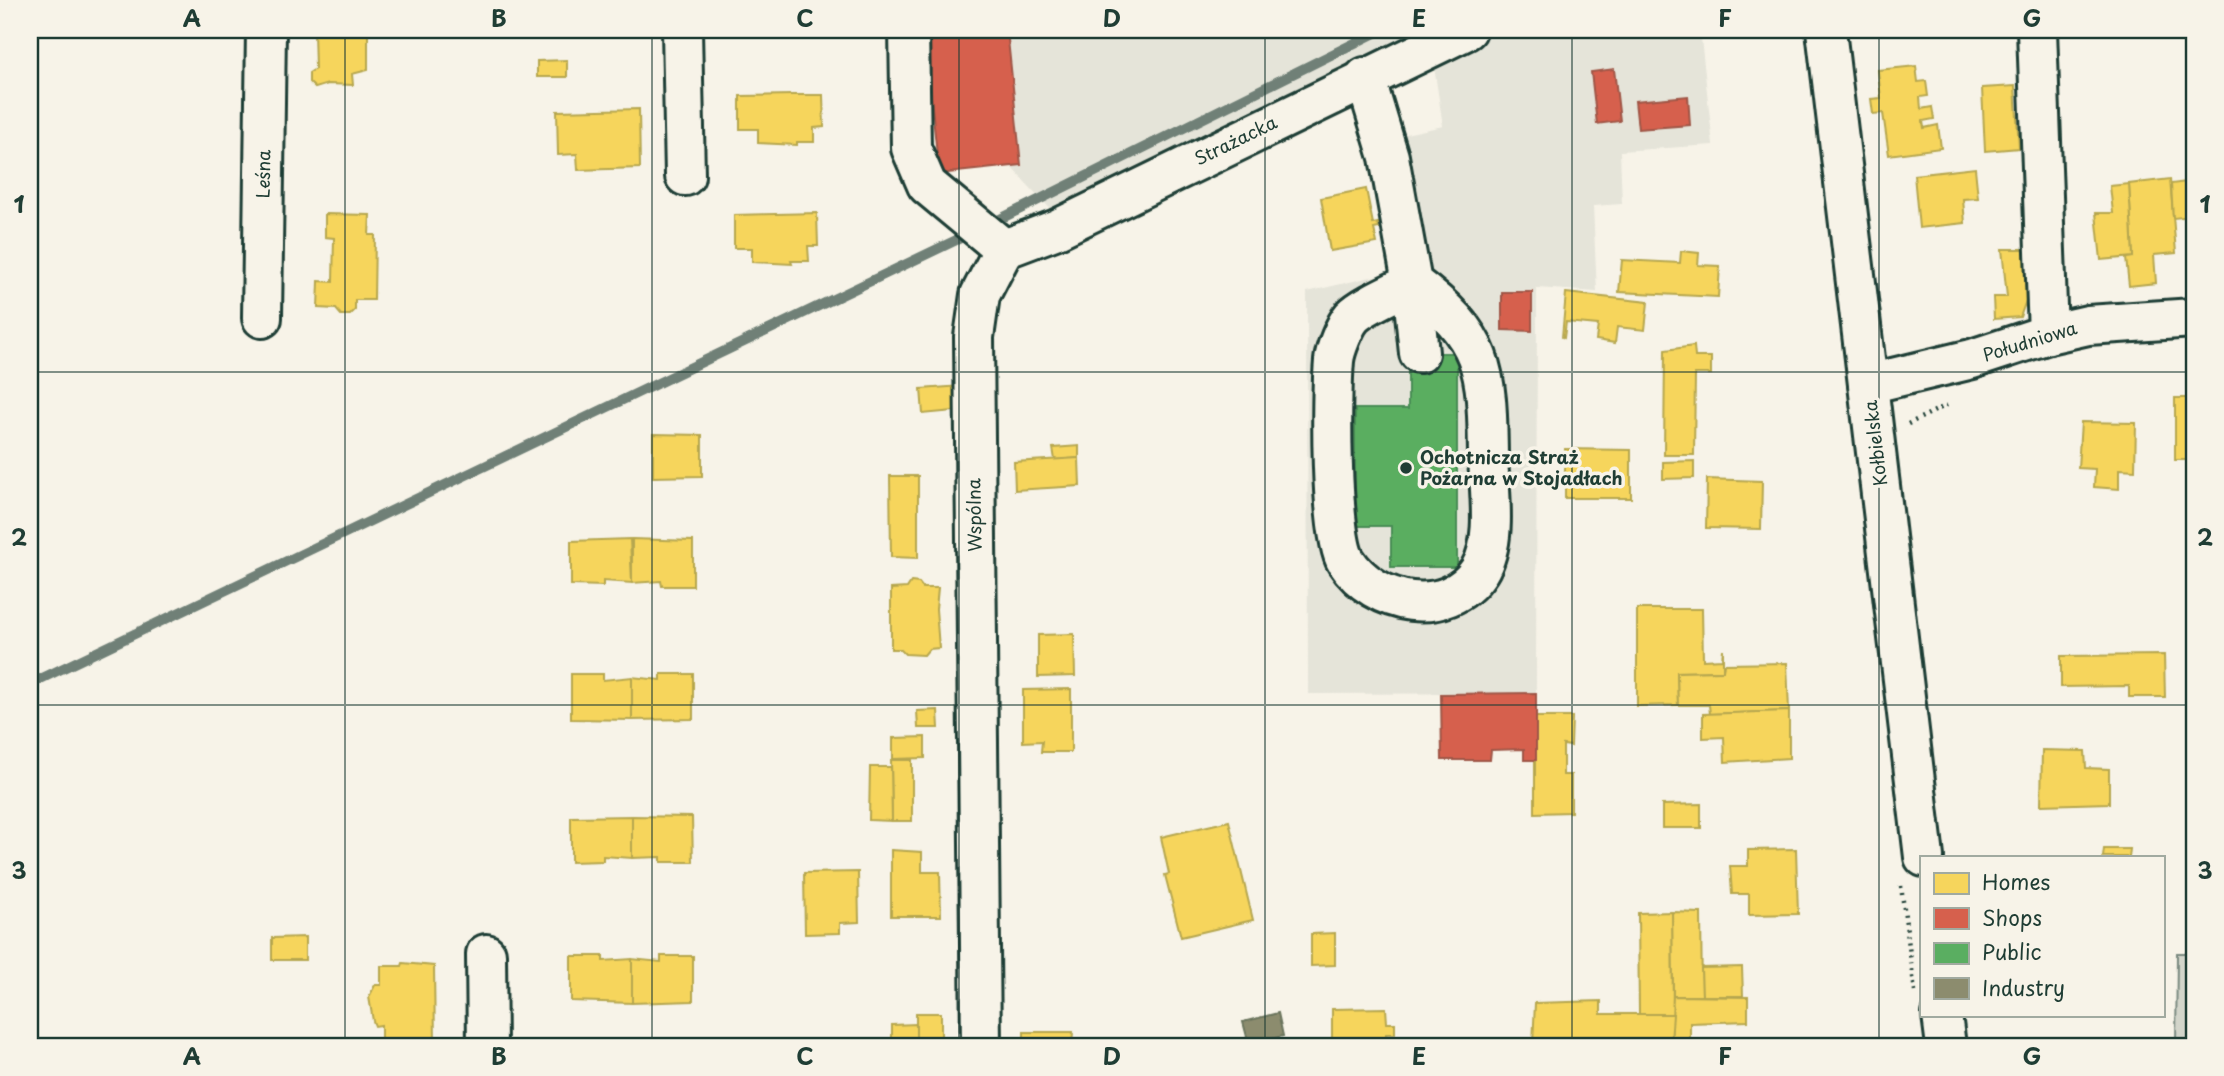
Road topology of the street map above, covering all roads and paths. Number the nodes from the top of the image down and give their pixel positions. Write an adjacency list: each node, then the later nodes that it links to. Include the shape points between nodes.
1 (266, 30): 11 (street, Leśna)
2 (682, 30): 8 (street)
3 (909, 30): 9 (street, via 911,148 926,185)
4 (1468, 30): 7 (street, Strażacka)
5 (1826, 30): 15 (street, Kołbielska)
6 (2037, 30): 13 (street)
7 (1365, 77): 9 (street, Strażacka, via 1058,229); 10 (street, via 1389,157)
8 (685, 176)
9 (991, 239): 20 (street, Wspólna, via 974,337)
10 (1412, 283): 10 (street, via 1464,329 1479,358 1488,412 1489,538 1480,570 1458,593 1424,603 1391,597 1362,581 1344,558 1335,525 1334,358 1352,317); 14 (street)
11 (261, 318)
12 (2194, 318): 13 (street, Południowa, via 2088,325)
13 (2048, 334): 15 (street, Południowa, via 1972,359)
14 (1419, 354)
15 (1868, 384): 16 (street, Kołbielska)
16 (1924, 856)
17 (486, 954): 19 (street)
18 (1942, 1016): 21 (street)
19 (486, 1046)
20 (981, 1046)
21 (1946, 1046)

